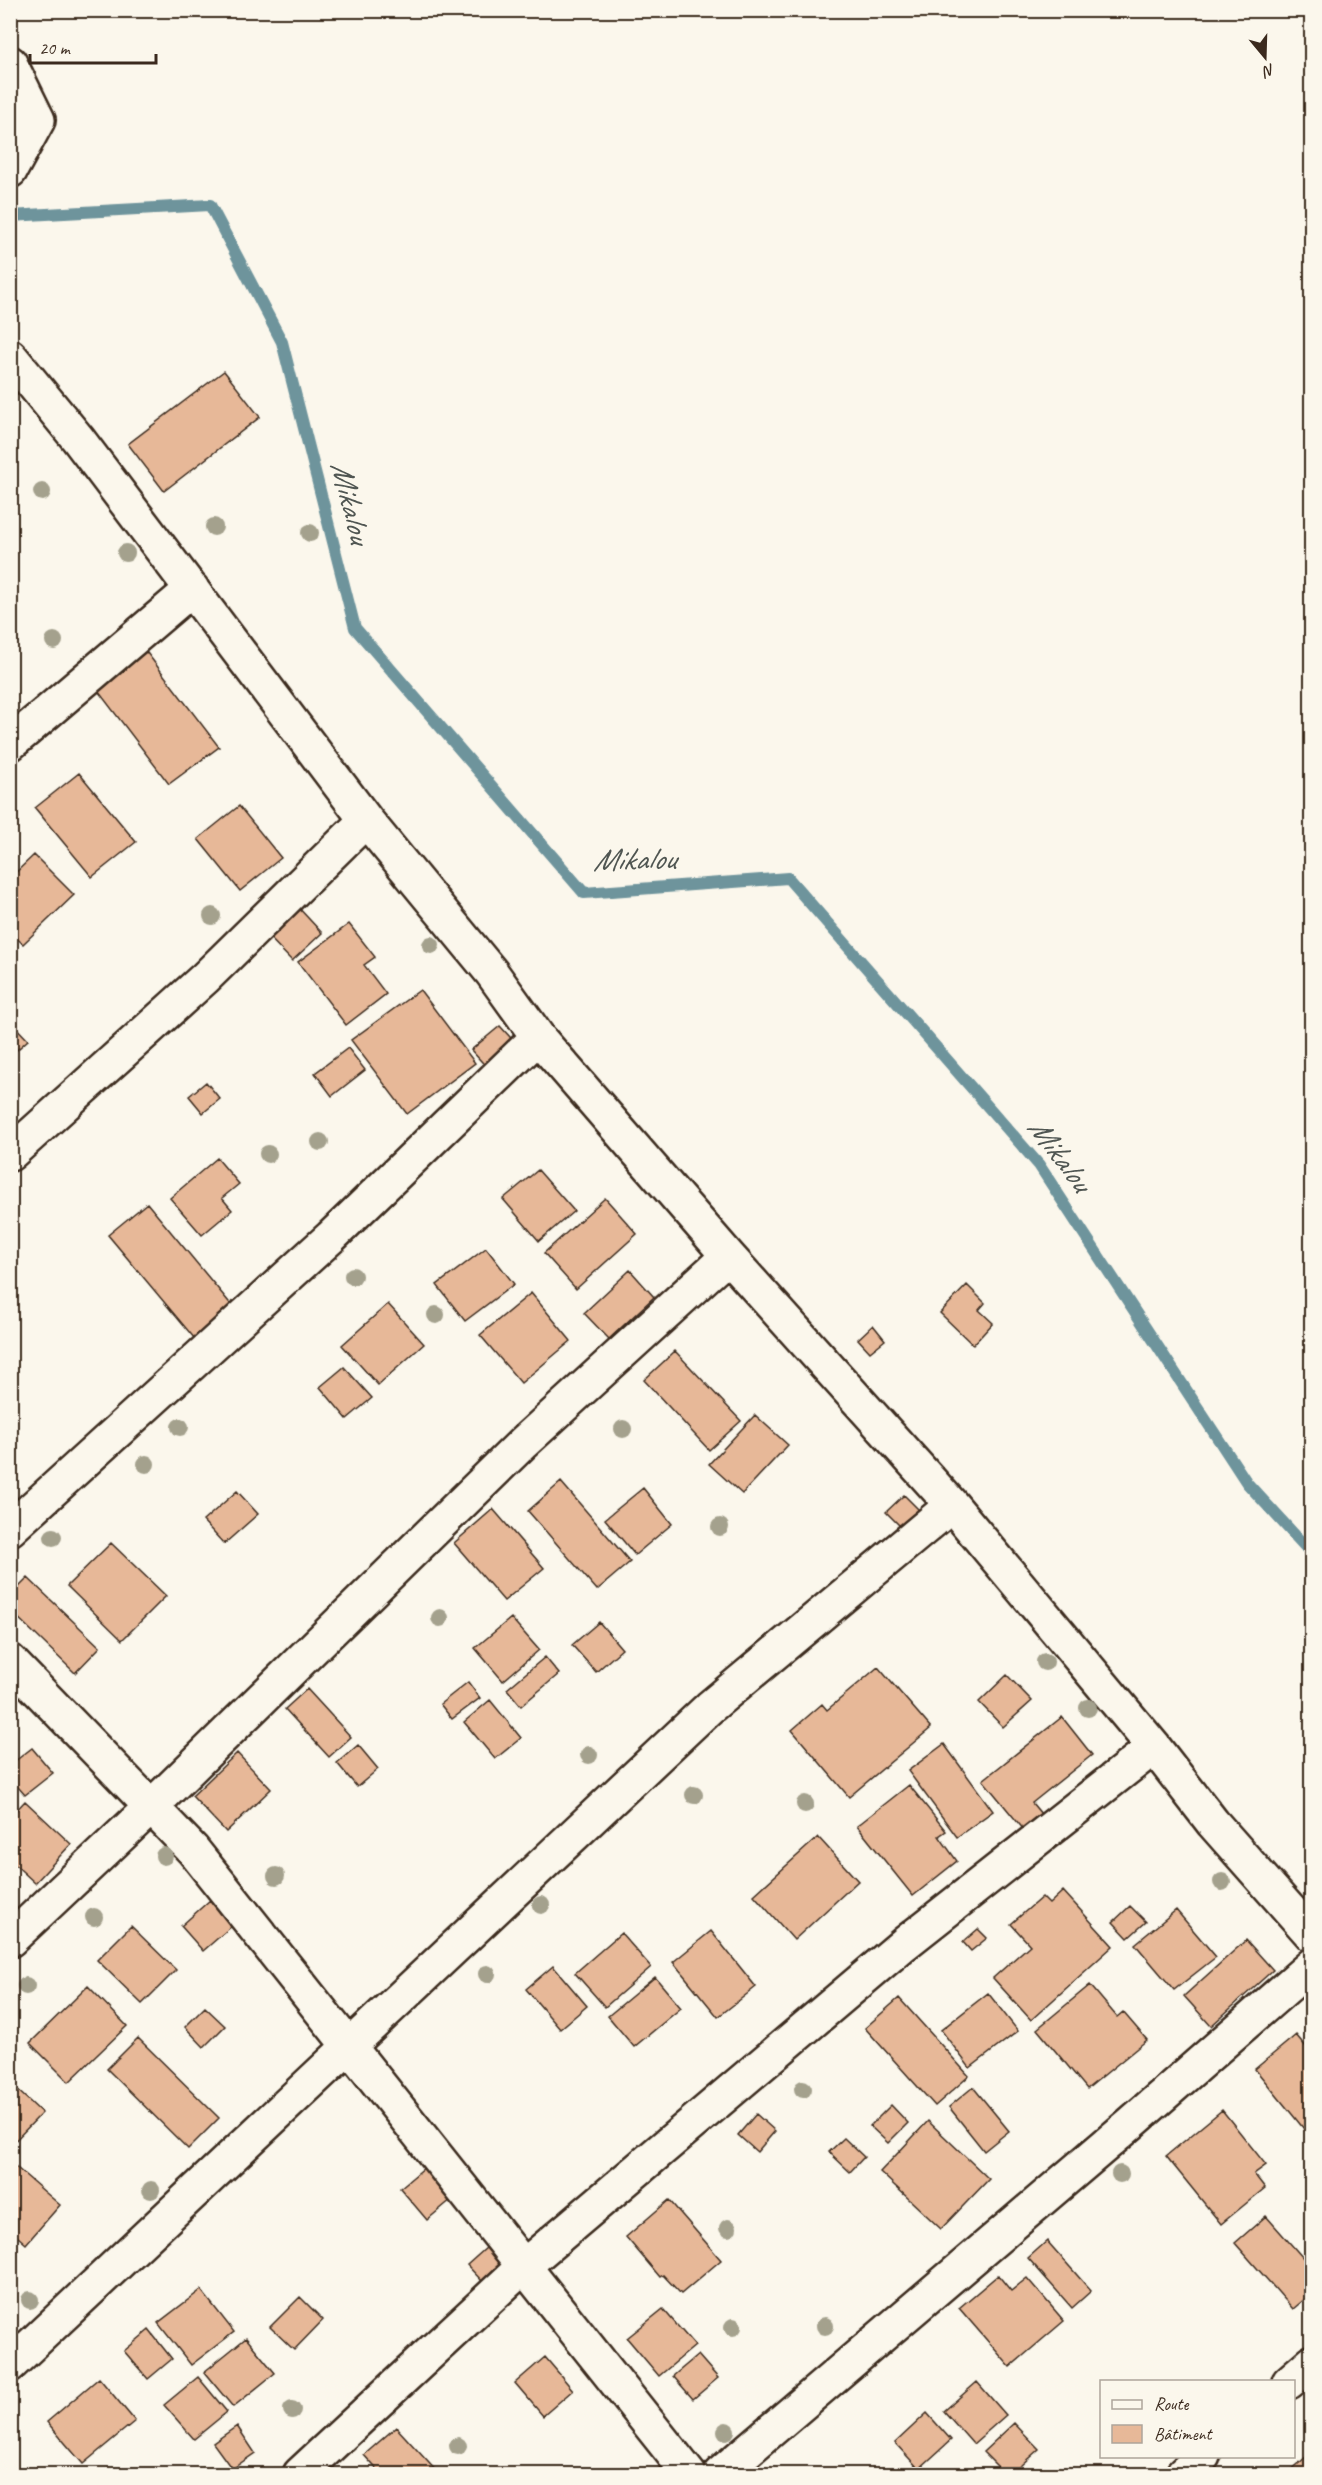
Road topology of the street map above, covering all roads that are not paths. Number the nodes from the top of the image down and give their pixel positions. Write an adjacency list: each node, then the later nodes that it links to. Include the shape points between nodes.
1 (10, 63): 2 (street, via 38,120)
2 (10, 171)
3 (10, 356): 4 (street)
4 (192, 589): 5 (street); 6 (street)
5 (10, 744)
6 (366, 820): 7 (street, via 492,973); 8 (street, via 205,978)
7 (537, 1037): 9 (street); 11 (street, via 330,1237)
8 (10, 1154)
9 (728, 1256): 10 (street); 14 (street, via 523,1443)
10 (952, 1505): 13 (street); 18 (street, via 710,1707)
11 (10, 1529)
12 (10, 1661): 14 (street)
13 (1154, 1747): 15 (street, via 1213,1823); 19 (street, via 904,1944)
14 (151, 1807): 16 (street); 18 (street, via 193,1850)
15 (1311, 1935)
16 (10, 1940)
17 (1311, 1965): 26 (street)
18 (350, 2048): 19 (street); 21 (street)
19 (524, 2266): 24 (street); 25 (street)
20 (1311, 2362): 22 (street)
21 (10, 2365)
22 (1291, 2380)
23 (1202, 2458): 27 (street)
24 (300, 2475)
25 (689, 2475)
26 (720, 2475)
27 (1183, 2475)

